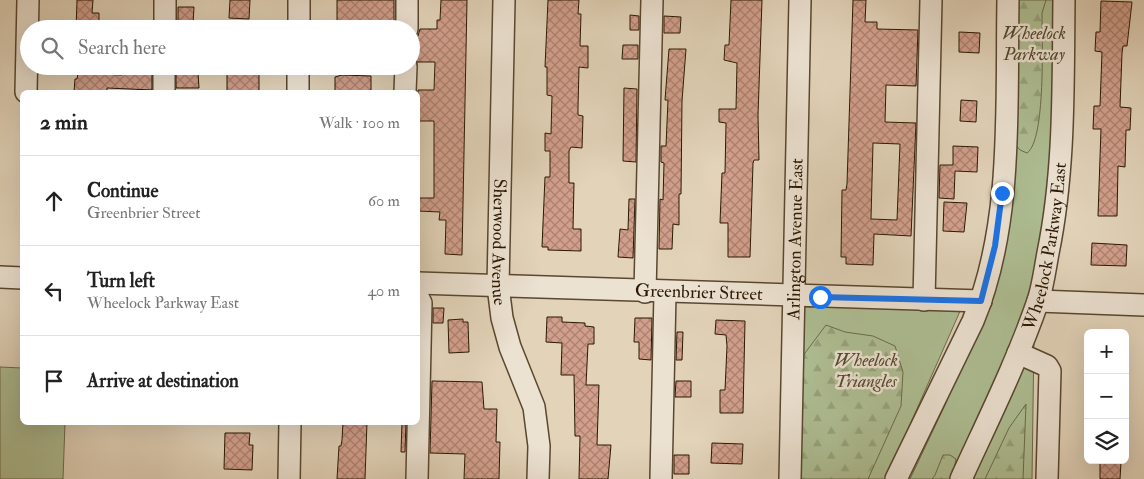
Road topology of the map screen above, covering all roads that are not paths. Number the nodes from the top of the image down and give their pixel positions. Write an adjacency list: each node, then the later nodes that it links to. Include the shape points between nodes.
1 (28, 0): 11 (street)
2 (165, 0): 12 (street)
3 (299, 0): 13 (street)
4 (407, 0): 14 (street)
5 (504, 0): 26 (street, Sherwood Avenue)
6 (652, 0): 27 (street)
7 (800, 0): 28 (street, Arlington Avenue East)
8 (931, 0): 29 (street)
9 (1008, 0): 30 (street, via 1001,211)
10 (1064, 0): 31 (street, Wheelock Parkway East, via 1063,126 1054,225)
11 (28, 20)
12 (165, 20)
13 (299, 20)
14 (406, 20)
15 (26, 75): 19 (street)
16 (164, 75): 20 (street)
17 (298, 75): 21 (street)
18 (406, 75): 22 (street)
19 (26, 90)
20 (164, 90)
21 (298, 90)
22 (405, 90)
23 (0, 277): 24 (street)
24 (20, 278)
25 (420, 284): 26 (street, Greenbrier Street)
26 (498, 286): 27 (street, Greenbrier Street); 38 (street, Sherwood Avenue, via 510,347 534,407 539,446)
27 (655, 292): 28 (street, Greenbrier Street); 39 (street)
28 (793, 296): 29 (street, Greenbrier Street); 40 (street, Arlington Avenue East)
29 (924, 300): 30 (street, Greenbrier Street)
30 (981, 301): 41 (street)
31 (1038, 301): 32 (street); 33 (street, Wheelock Parkway East)
32 (1144, 305)
33 (1018, 353): 42 (street, Wheelock Parkway East); 43 (street, via 1050,371)
34 (290, 425): 36 (street)
35 (418, 425): 37 (street)
36 (289, 479)
37 (417, 479)
38 (538, 479)
39 (661, 479)
40 (790, 479)
41 (896, 479)
42 (961, 479)
43 (1047, 479)

